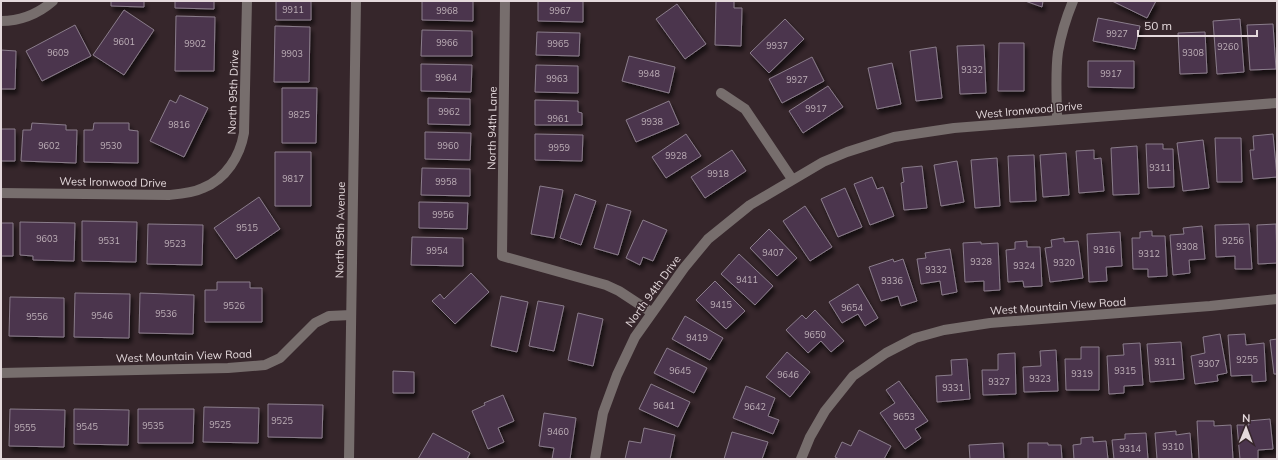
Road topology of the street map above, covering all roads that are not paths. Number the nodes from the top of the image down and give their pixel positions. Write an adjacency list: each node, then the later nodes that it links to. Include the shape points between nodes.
1 (53, 1): 6 (street, via 22,19)
2 (247, 1): 10 (street, North 95th Drive, via 244,133 237,156)
3 (356, 1): 15 (street, North 95th Avenue)
4 (505, 1): 14 (street, North 94th Lane, via 502,256 606,286 619,291)
5 (1072, 1): 9 (street, via 1058,53)
6 (1, 21)
7 (721, 93): 11 (street, via 745,109)
8 (1277, 103): 9 (street, West Ironwood Drive)
9 (1057, 120): 11 (street, West Ironwood Drive, via 954,128 894,137 847,152)
10 (221, 176): 12 (street, West Ironwood Drive, via 203,189 169,195)
11 (792, 179): 14 (street, North 94th Drive, via 750,205 708,239)
12 (1, 193)
13 (1277, 299): 19 (street, West Mountain View Road, via 990,323 944,330 915,338 886,353 853,376 825,411)
14 (651, 312): 18 (street, North 94th Drive, via 635,337 617,375 603,412)
15 (350, 315): 16 (street, West Mountain View Road, via 329,316 315,323 280,358 265,365); 17 (street, North 95th Avenue)
16 (1, 373)
17 (349, 459)
18 (595, 459)
19 (801, 459)

